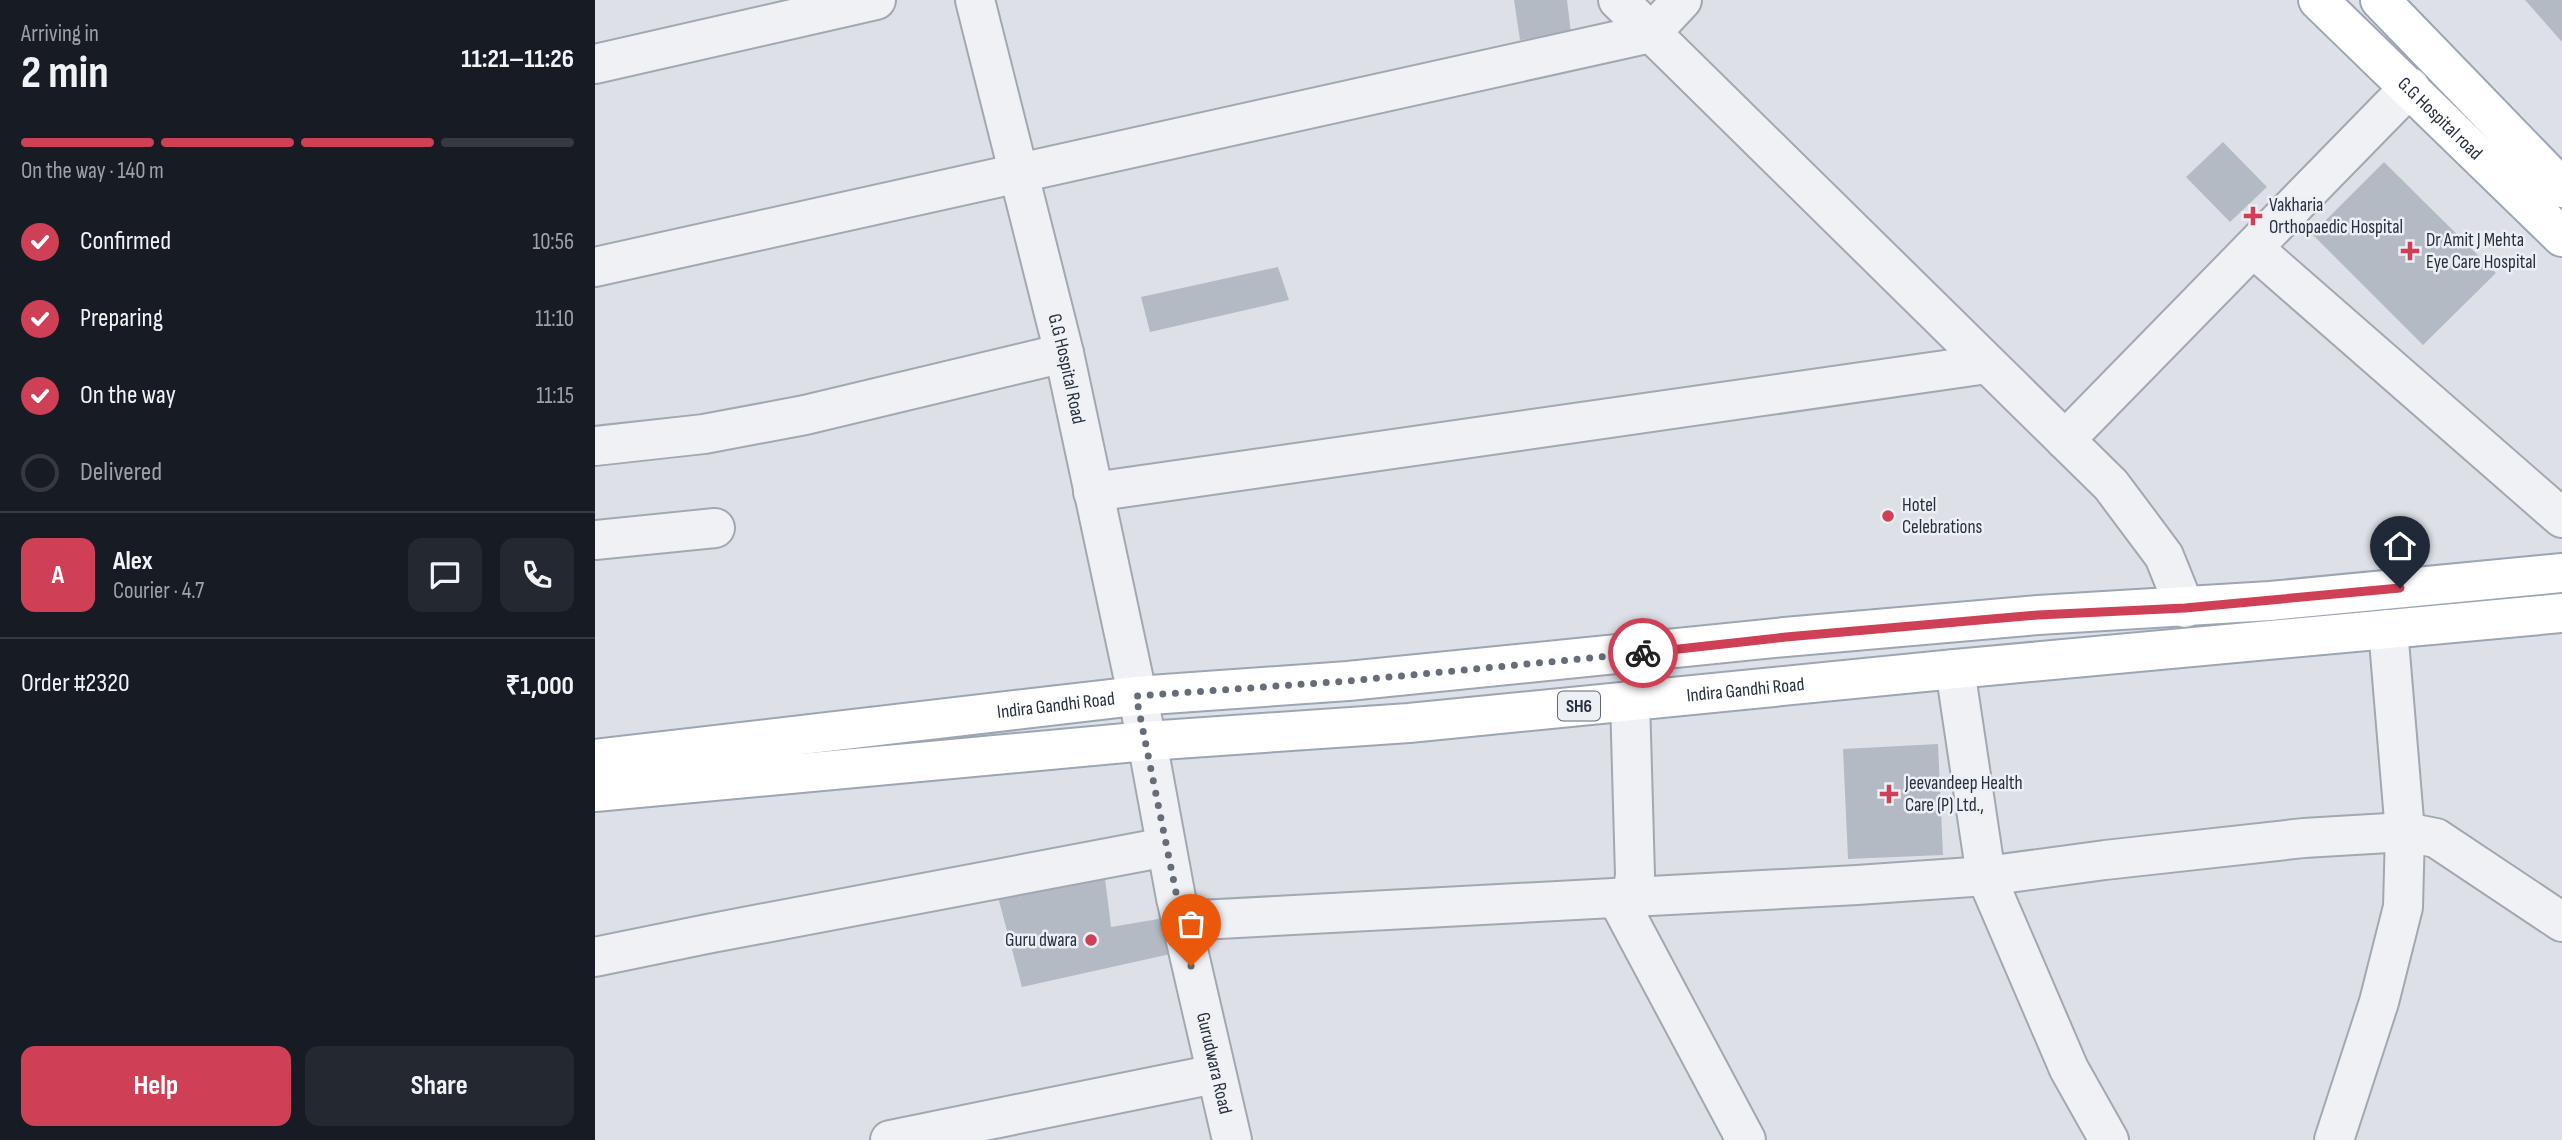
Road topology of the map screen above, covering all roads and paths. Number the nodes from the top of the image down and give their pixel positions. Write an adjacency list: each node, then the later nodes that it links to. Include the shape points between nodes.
1 (876, 0): 8 (street)
2 (975, 0): 10 (street, G.G Hospital Road)
3 (1618, 0): 7 (street)
4 (1682, 0): 7 (street)
5 (2380, 0): 11 (main road, G.G Hospital road)
6 (2341, 8): 9 (main road, G.G Hospital road)
7 (1651, 33): 10 (street); 16 (street)
8 (595, 64)
9 (2410, 87): 12 (main road, G.G Hospital road); 13 (street)
10 (1018, 173): 14 (street); 15 (street, G.G Hospital Road)
11 (2562, 188)
12 (2562, 237)
13 (2253, 248): 17 (street); 20 (street)
14 (595, 267)
15 (1064, 353): 18 (street, via 805,415 704,435); 19 (street, G.G Hospital Road)
16 (1987, 364): 17 (street); 19 (street)
17 (2065, 440): 24 (street, via 2111,485 2164,556)
18 (595, 446)
19 (1093, 492): 28 (street, G.G Hospital Road)
20 (2562, 518)
21 (715, 528): 22 (street)
22 (595, 540)
23 (2562, 572): 24 (main road, Indira Gandhi Road)
24 (2185, 608): 28 (main road, Indira Gandhi Road, via 2038,615 1348,681)
25 (2562, 613): 26 (main road, Indira Gandhi Road / SH6)
26 (2388, 629): 27 (main road, Indira Gandhi Road / SH6); 33 (street)
27 (1955, 669): 29 (main road, Indira Gandhi Road / SH6); 35 (street)
28 (1136, 696): 30 (street, G.G Hospital Road); 31 (main road, Indira Gandhi Road)
29 (1630, 700): 30 (main road, Indira Gandhi Road / SH6, via 1409,723); 36 (street, via 1635,875)
30 (1147, 741): 32 (main road, Indira Gandhi Road / SH6); 34 (street, Gurudwara Road)
31 (595, 760)
32 (595, 792)
33 (2405, 832): 35 (street, via 2304,838); 38 (street, via 2436,838); 45 (street, via 2403,907 2379,1002)
34 (1166, 847): 37 (street, Gurudwara Road); 39 (street)
35 (1986, 876): 36 (street); 44 (street, via 2069,1069)
36 (1625, 898): 37 (street); 43 (street)
37 (1181, 921): 40 (street, Gurudwara Road)
38 (2562, 922)
39 (595, 957)
40 (1215, 1073): 41 (street); 42 (street, Gurudwara Road)
41 (890, 1140)
42 (1232, 1140)
43 (1746, 1140)
44 (2109, 1140)
45 (2334, 1140)

